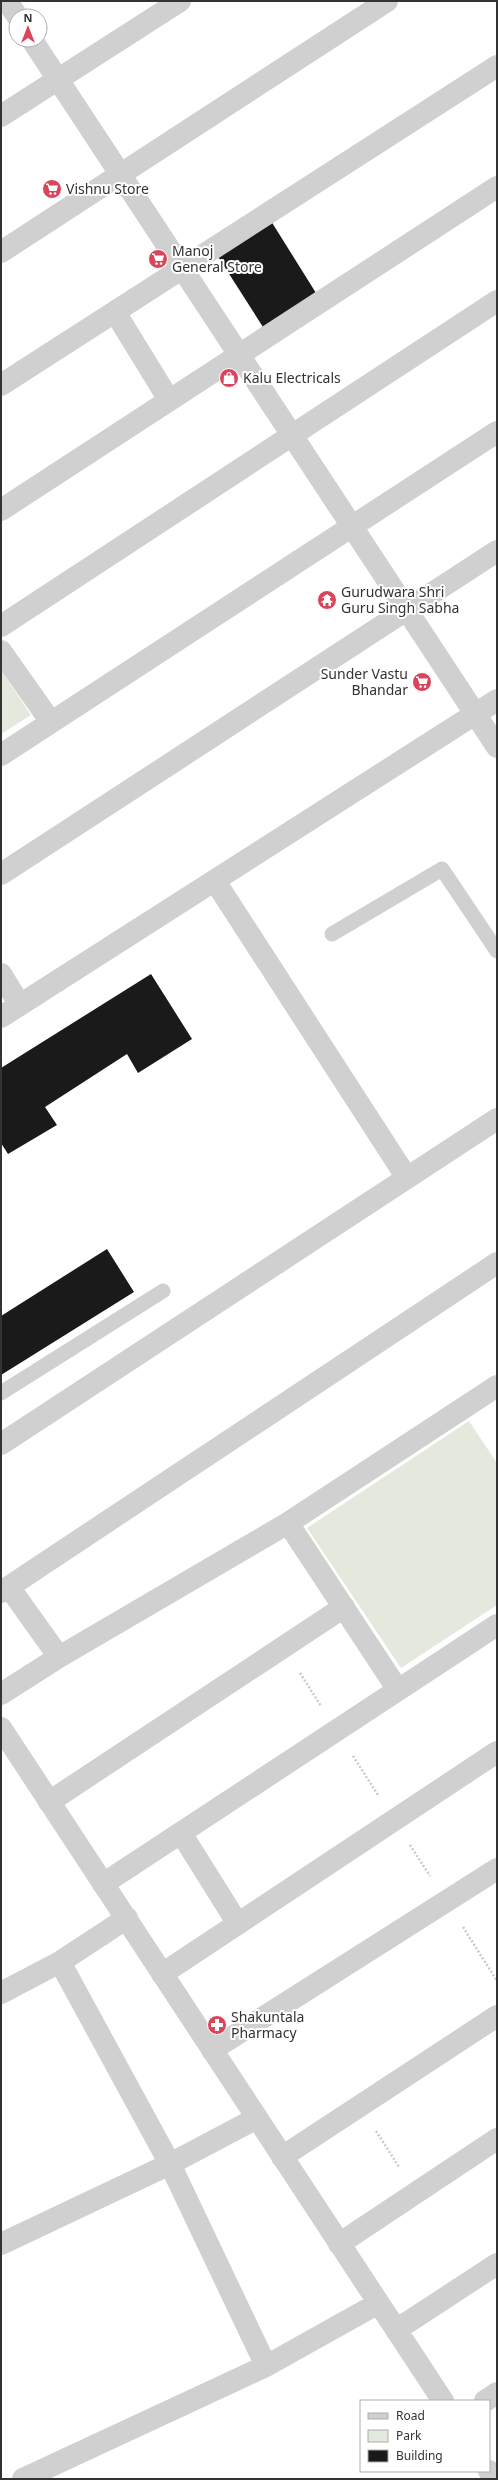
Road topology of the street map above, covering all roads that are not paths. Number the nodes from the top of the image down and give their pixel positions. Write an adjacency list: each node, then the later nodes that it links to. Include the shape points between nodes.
1 (180, 1): 5 (street)
2 (387, 1): 7 (street)
3 (37, 48): 5 (street)
4 (497, 66): 10 (street)
5 (58, 79): 6 (street); 7 (street)
6 (1, 116)
7 (120, 174): 9 (street); 10 (street)
8 (497, 187): 13 (street)
9 (1, 252)
10 (182, 268): 12 (street); 13 (street)
11 (497, 301): 17 (street)
12 (115, 312): 14 (street); 15 (street)
13 (239, 355): 15 (street); 17 (street)
14 (1, 385)
15 (169, 400): 18 (street)
16 (497, 432): 19 (street)
17 (292, 435): 19 (street); 22 (street)
18 (1, 510)
19 (352, 526): 21 (street); 26 (street)
20 (497, 551): 21 (street)
21 (407, 610): 25 (street); 29 (street)
22 (1, 626)
23 (1, 652): 26 (street)
24 (497, 700): 25 (street)
25 (475, 714): 27 (street); 30 (street)
26 (51, 722): 28 (street)
27 (497, 747)
28 (1, 755)
29 (1, 874)
30 (214, 881): 34 (street); 37 (street)
31 (332, 934): 32 (lane, via 442,869)
32 (496, 949)
33 (1, 974): 34 (street)
34 (20, 1005): 35 (street)
35 (1, 1017)
36 (497, 1119): 37 (street)
37 (407, 1178): 42 (street)
38 (497, 1263): 44 (street)
39 (163, 1291): 40 (lane)
40 (1, 1393)
41 (494, 1396): 43 (street)
42 (1, 1444)
43 (288, 1522): 45 (street); 47 (street)
44 (5, 1589): 47 (street)
45 (344, 1607): 48 (street); 52 (street)
46 (497, 1625): 48 (street)
47 (59, 1657): 49 (street)
48 (398, 1690): 53 (street)
49 (1, 1694)
50 (3, 1734): 52 (street)
51 (497, 1752): 57 (street)
52 (49, 1802): 55 (street)
53 (181, 1833): 55 (street); 57 (street)
54 (497, 1869): 62 (street)
55 (103, 1884): 56 (street)
56 (127, 1918): 58 (street); 59 (street)
57 (238, 1924): 59 (street)
58 (60, 1962): 60 (street); 66 (street)
59 (162, 1974): 62 (street)
60 (1, 1993)
61 (497, 2016): 65 (street)
62 (212, 2050): 63 (street)
63 (257, 2118): 65 (street); 66 (street)
64 (497, 2139): 68 (street)
65 (282, 2157): 68 (street)
66 (170, 2164): 67 (street); 72 (street)
67 (1, 2244)
68 (339, 2244): 70 (street)
69 (497, 2264): 71 (street)
70 (377, 2304): 71 (street); 72 (street)
71 (396, 2330): 74 (street)
72 (266, 2366): 76 (street)
73 (497, 2393): 75 (street)
74 (442, 2400)
75 (486, 2400)
76 (23, 2479)

